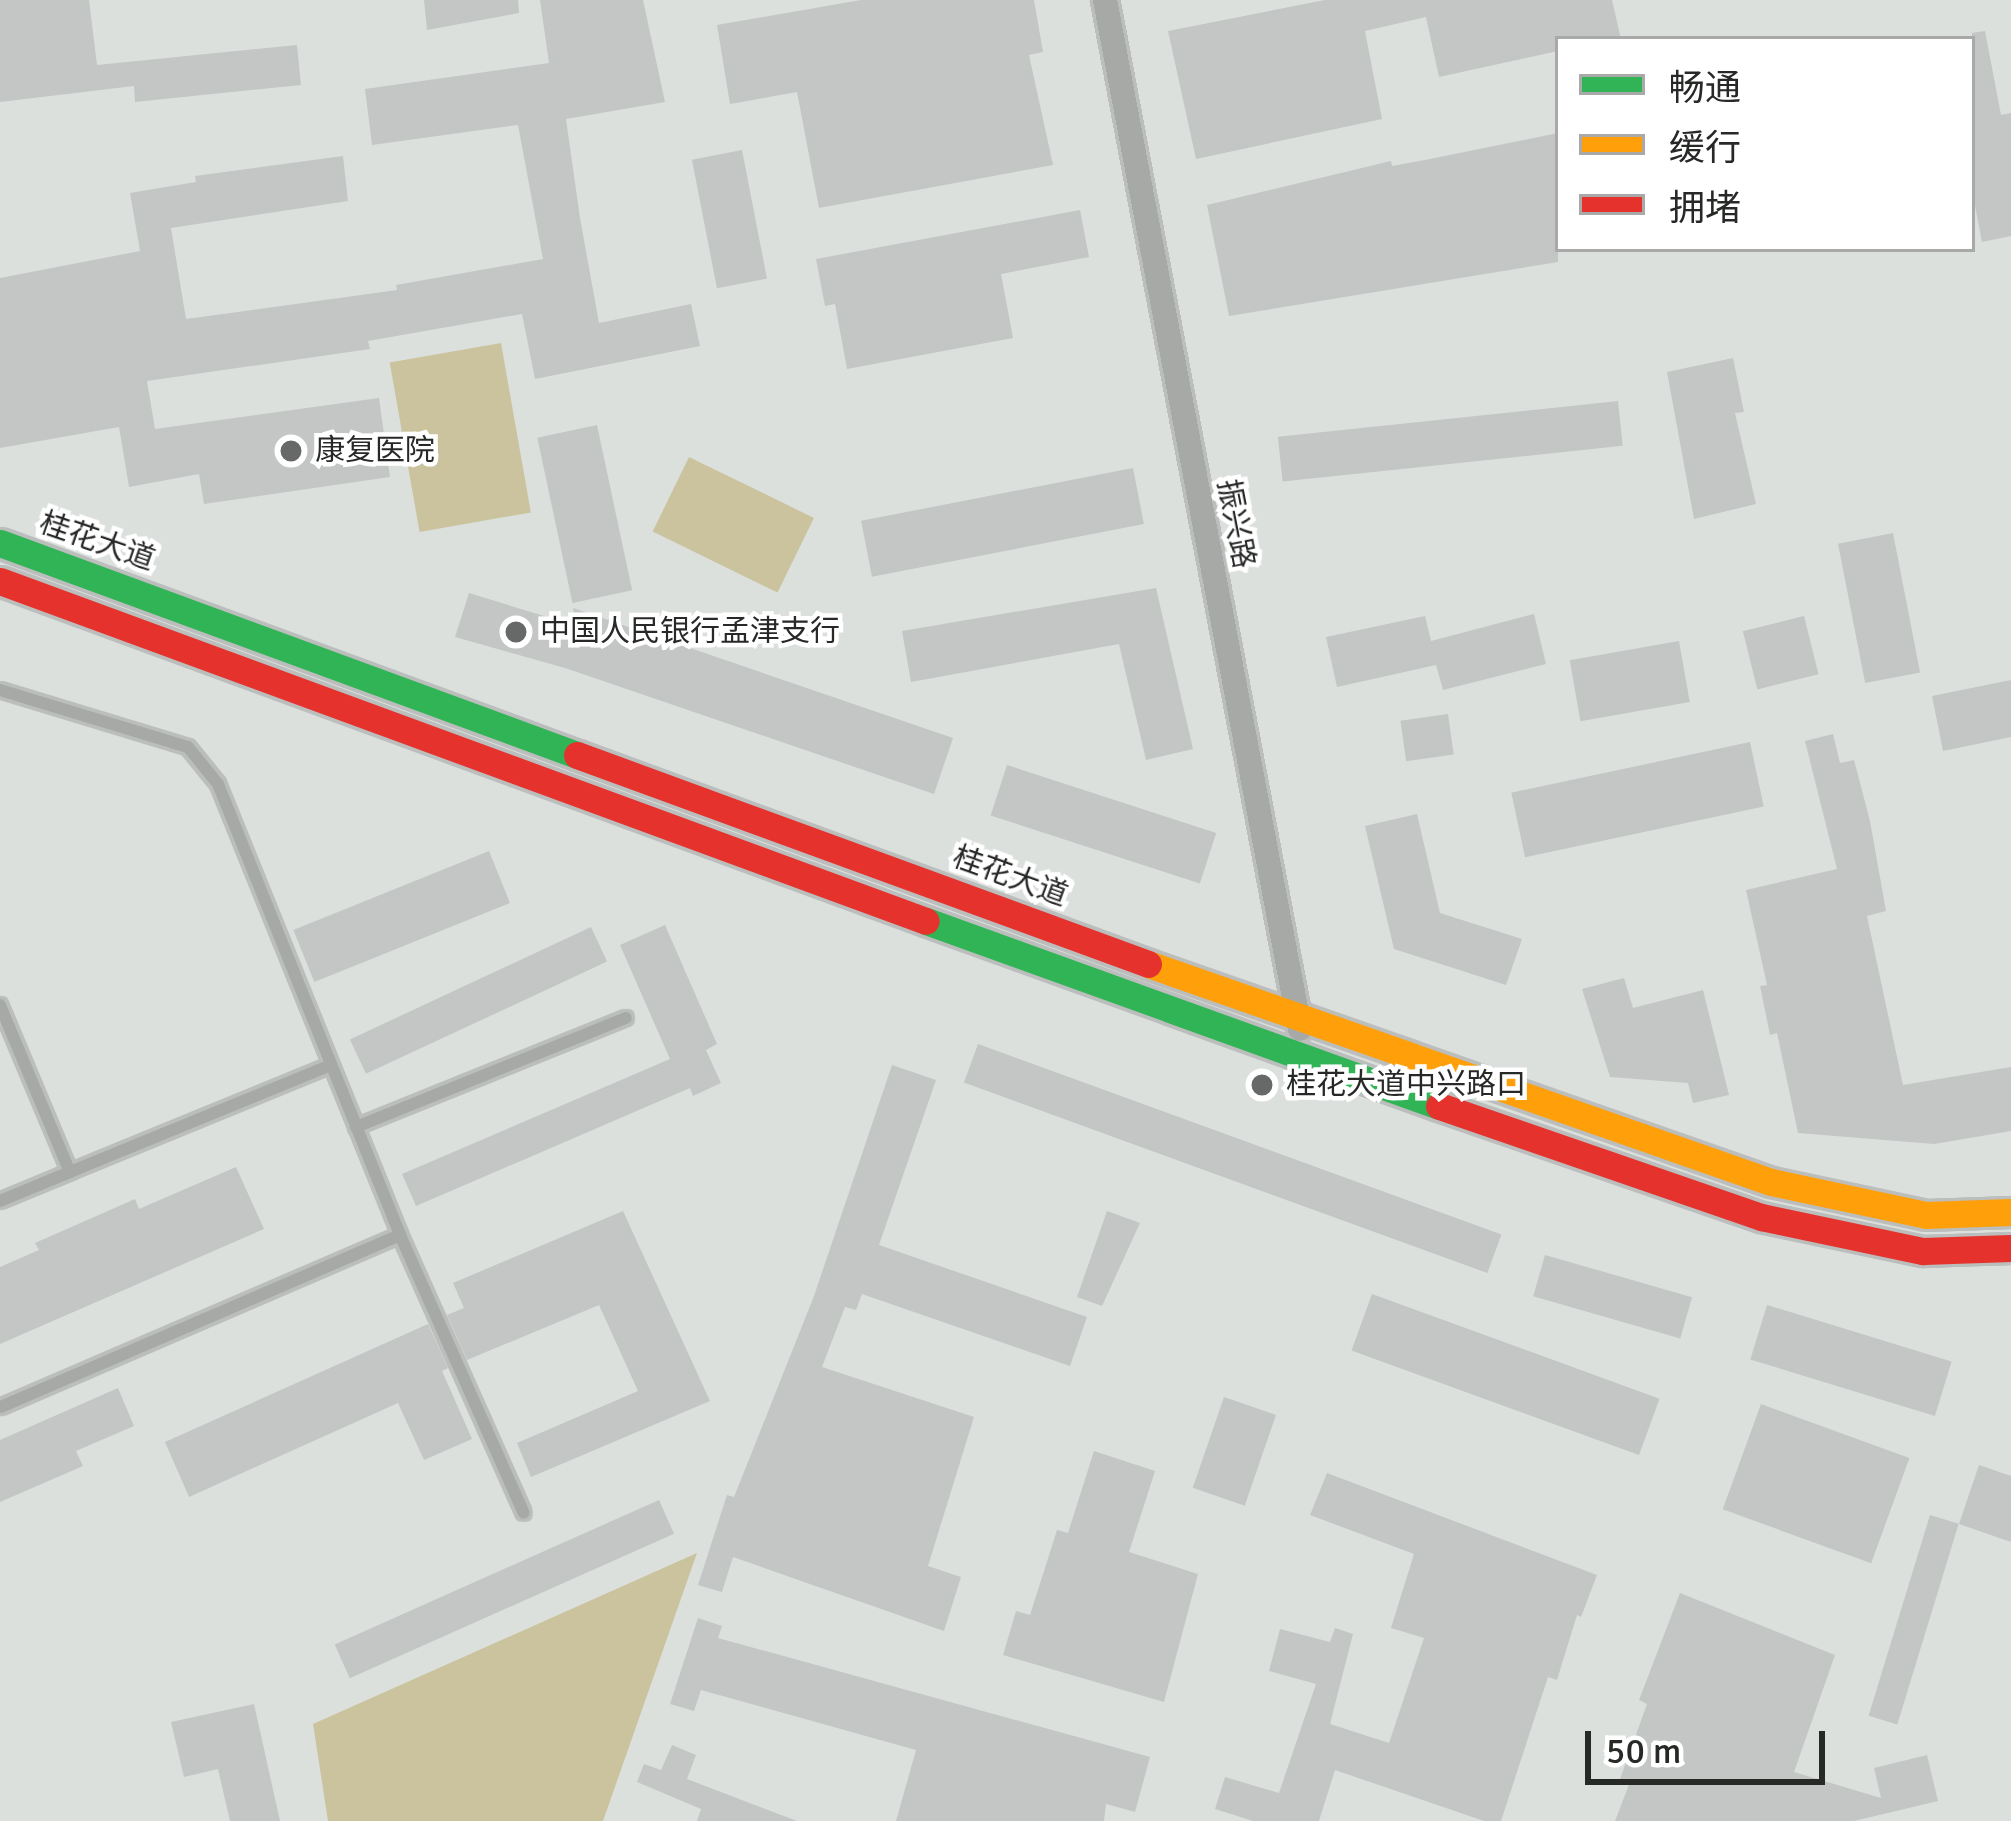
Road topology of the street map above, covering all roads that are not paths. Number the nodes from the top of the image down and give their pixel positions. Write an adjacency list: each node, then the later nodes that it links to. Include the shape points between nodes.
1 (1105, 0): 7 (street, 振兴路)
2 (0, 543): 7 (main road, 桂花大道)
3 (0, 580): 8 (main road)
4 (0, 690): 9 (lane, via 188,747 218,784)
5 (0, 1005): 11 (lane)
6 (626, 1018): 10 (lane)
7 (1298, 1019): 8 (street, 振兴路); 13 (main road, 桂花大道, via 1771,1183 1926,1215)
8 (1306, 1060): 15 (main road, via 1761,1217 1923,1251)
9 (332, 1065): 10 (lane); 11 (lane)
10 (356, 1127): 14 (lane)
11 (70, 1172): 12 (lane)
12 (0, 1202)
13 (2011, 1212)
14 (400, 1234): 16 (lane); 17 (lane)
15 (2011, 1248)
16 (0, 1407)
17 (524, 1513)

